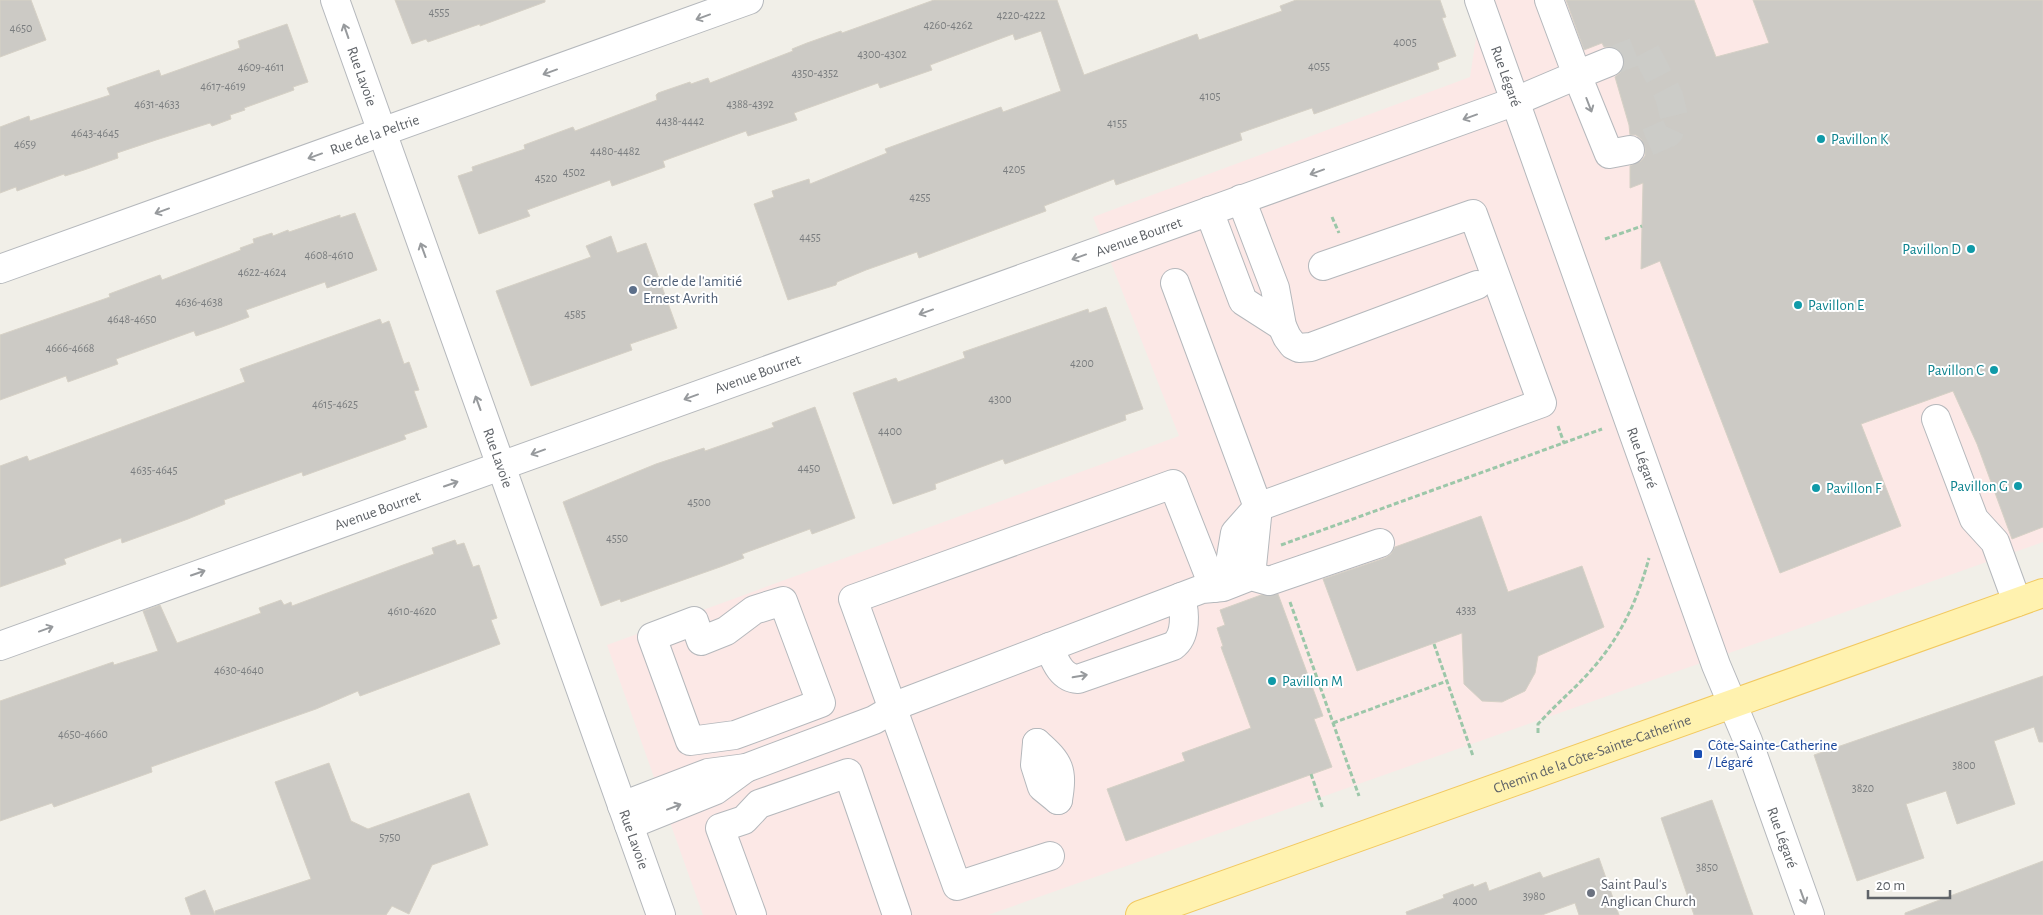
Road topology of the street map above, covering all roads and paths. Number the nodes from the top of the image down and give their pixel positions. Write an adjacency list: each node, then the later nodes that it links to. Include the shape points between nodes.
1 (335, 0): 8 (street, Rue Lavoie, one-way to 1)
2 (749, 0): 8 (street, Rue de la Peltrie, one-way to 8)
3 (1479, 0): 7 (street, Rue Légaré)
4 (1549, 0): 6 (street)
5 (1609, 62): 6 (street, Avenue Bourret)
6 (1578, 74): 7 (street, Avenue Bourret); 9 (street, one-way to 9, via 1609,154)
7 (1516, 101): 10 (street, Avenue Bourret, one-way to 10); 36 (street, Rue Légaré)
8 (381, 132): 14 (street, Rue de la Peltrie, one-way to 14); 22 (street, Rue Lavoie, one-way to 8)
9 (1630, 150)
10 (1233, 202): 17 (street, via 1258,296); 17 (street, via 1291,283); 22 (street, Avenue Bourret, one-way to 22)
11 (1642, 226): 12 (path)
12 (1605, 239)
13 (1323, 266): 23 (street, via 1473,214 1542,403)
14 (0, 269)
15 (1175, 283): 23 (street)
16 (1477, 285): 17 (street, via 1311,347 1294,345)
17 (1282, 326)
18 (1555, 418): 21 (path)
19 (1936, 419): 31 (street, via 1974,519 1995,542)
20 (1603, 429): 21 (path)
21 (1564, 443): 25 (path)
22 (500, 465): 33 (street, Avenue Bourret, one-way to 22); 47 (street, Rue Lavoie)
23 (1258, 507): 27 (street, via 1235,533 1229,569)
24 (1380, 543): 27 (street, via 1269,581)
25 (1281, 545)
26 (1649, 558): 39 (path, via 1636,599 1622,627 1594,667 1541,720)
27 (1232, 582): 30 (street); 37 (street, via 1173,484 853,599)
28 (2043, 593): 31 (main road, Chemin de la Côte-Sainte-Catherine)
29 (1288, 596): 38 (path)
30 (1180, 597): 34 (street); 34 (street, one-way to 30, via 1062,671 1078,679 1173,646 1182,630 1184,614)
31 (2017, 602): 36 (main road, Chemin de la Côte-Sainte-Catherine)
32 (1434, 644): 35 (path)
33 (0, 646)
34 (1049, 647): 37 (street)
35 (1447, 681): 38 (path); 41 (path)
36 (1732, 704): 52 (main road, Chemin de la Côte-Sainte-Catherine); 53 (street, Rue Légaré, one-way to 53)
37 (893, 709): 42 (street, via 874,720); 48 (street, via 957,886)
38 (1333, 723): 44 (path)
39 (1538, 733)
40 (735, 735): 40 (street, via 821,703 784,601 754,610 726,631 701,641 694,621 652,637 690,741); 42 (street)
41 (1473, 756)
42 (746, 768): 45 (street); 47 (street, via 716,790)
43 (1311, 774): 46 (path)
44 (1360, 796)
45 (759, 804): 50 (street, via 744,820 720,828); 51 (street, via 848,773)
46 (1323, 809)
47 (626, 816): 49 (street, Rue Lavoie)
48 (1050, 856)
49 (661, 915)
50 (752, 915)
51 (897, 915)
52 (1140, 915)
53 (1810, 915)

